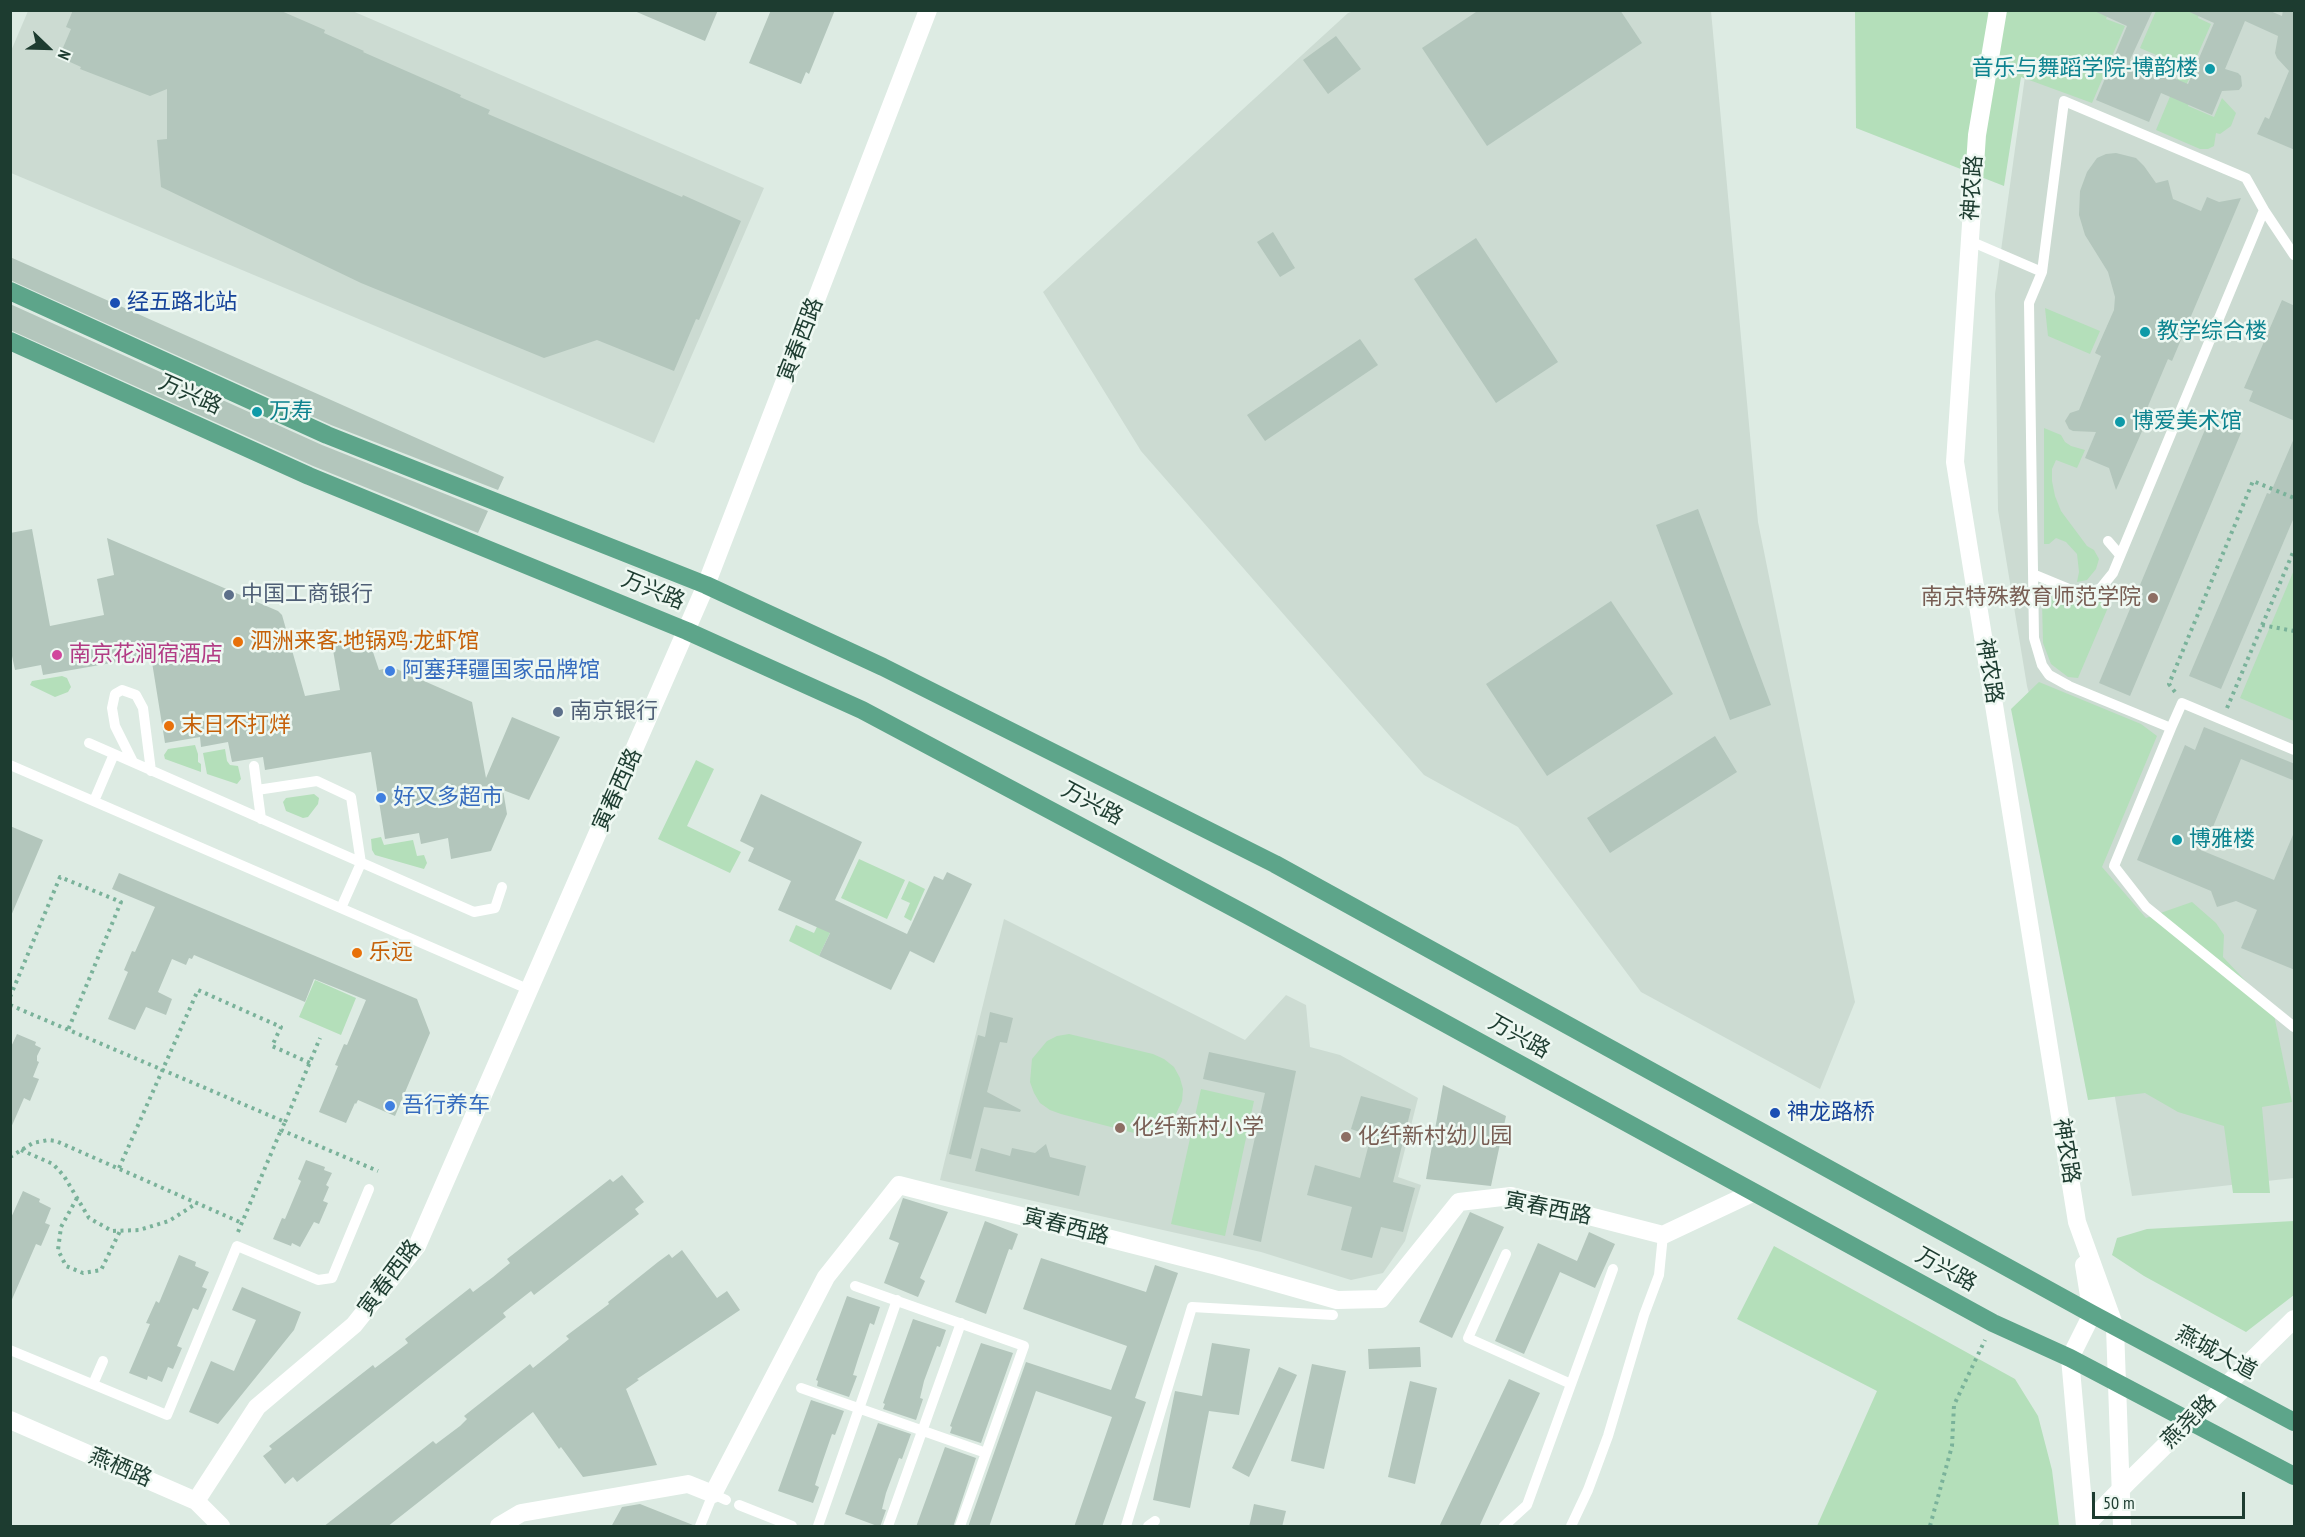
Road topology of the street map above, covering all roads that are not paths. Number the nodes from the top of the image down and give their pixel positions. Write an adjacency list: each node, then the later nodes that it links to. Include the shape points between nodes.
1 (927, 10): 12 (street, 寅春西路)
2 (1998, 10): 4 (street, 神农路, via 1977,135)
3 (2264, 210): 5 (lane); 6 (lane, via 2246,178 2064,101); 10 (lane)
4 (1970, 241): 6 (lane); 32 (street, 神农路, via 1955,462)
5 (2295, 255)
6 (2042, 272): 11 (lane, via 2029,303)
7 (10, 291): 12 (main road, 万兴路, via 327,435)
8 (10, 341): 13 (main road, 万兴路, via 309,476)
9 (2108, 541): 10 (lane)
10 (2120, 555): 11 (lane, via 2113,573 2100,589 2079,593)
11 (2033, 574): 14 (lane, via 2034,638 2042,666 2049,675)
12 (706, 585): 13 (street, 寅春西路); 38 (main road, 万兴路, via 883,667 1275,864)
13 (687, 631): 28 (street, 寅春西路); 31 (main road, 万兴路, via 862,710 1075,822)
14 (2171, 728): 16 (lane, via 2182,703); 29 (lane, via 2114,866 2146,907)
15 (89, 743): 17 (lane)
16 (2295, 750)
17 (114, 754): 18 (lane); 23 (lane)
18 (133, 762): 21 (lane); 21 (lane, via 115,726 112,708 115,694 122,690 136,695 142,708)
19 (10, 765): 23 (lane)
20 (254, 766): 22 (lane)
21 (151, 771): 24 (lane)
22 (257, 790): 24 (lane); 25 (lane, via 317,782 351,797)
23 (94, 801): 27 (lane)
24 (261, 819): 25 (lane)
25 (361, 863): 26 (lane, via 474,912 495,908); 27 (lane)
26 (502, 887)
27 (341, 908): 28 (lane)
28 (530, 990): 57 (street, 寅春西路, via 417,1246 354,1325 257,1407)
29 (2295, 1027)
30 (369, 1189): 47 (lane, via 332,1278 318,1280 237,1246 167,1415)
31 (1752, 1193): 33 (street); 44 (main road, 万兴路, via 1993,1323)
32 (2077, 1222): 38 (street, 神农路); 42 (street, 神农路)
33 (1663, 1235): 56 (street, 寅春西路, via 1511,1196 1459,1202 1381,1299 1336,1300 899,1185 826,1277); 68 (lane, via 1659,1275 1608,1436)
34 (1506, 1254): 48 (lane, via 1468,1338)
35 (1613, 1269): 48 (lane)
36 (855, 1286): 37 (lane)
37 (897, 1300): 41 (lane); 50 (lane)
38 (2092, 1314): 42 (main road, 万兴路); 44 (street)
39 (1333, 1315): 66 (lane, via 1192,1307)
40 (2295, 1319): 69 (street, 燕尧路)
41 (961, 1323): 53 (lane); 54 (lane, via 1024,1346)
42 (2115, 1327): 46 (street, 神农路); 52 (main road, 燕城大道)
43 (10, 1350): 47 (lane)
44 (2070, 1358): 46 (main road, 万兴路); 69 (street)
45 (103, 1361): 47 (lane)
46 (2116, 1383): 55 (main road); 70 (street, 神农路)
47 (93, 1384)
48 (1571, 1384): 67 (lane, via 1527,1505)
49 (801, 1388): 50 (lane)
50 (860, 1409): 53 (lane); 63 (lane)
51 (10, 1420): 57 (street, 燕栖路)
52 (2295, 1422)
53 (922, 1431): 54 (lane); 64 (lane)
54 (986, 1453): 65 (lane)
55 (2295, 1476)
56 (720, 1497): 60 (street, via 688,1484 521,1513); 61 (lane)
57 (196, 1501): 59 (street, 燕栖路)
58 (739, 1505): 62 (lane)
59 (221, 1527)
60 (499, 1527)
61 (700, 1527)
62 (792, 1527)
63 (818, 1527)
64 (888, 1527)
65 (960, 1527)
66 (1126, 1527)
67 (1504, 1527)
68 (1571, 1527)
69 (2085, 1527)
70 (2122, 1527)

